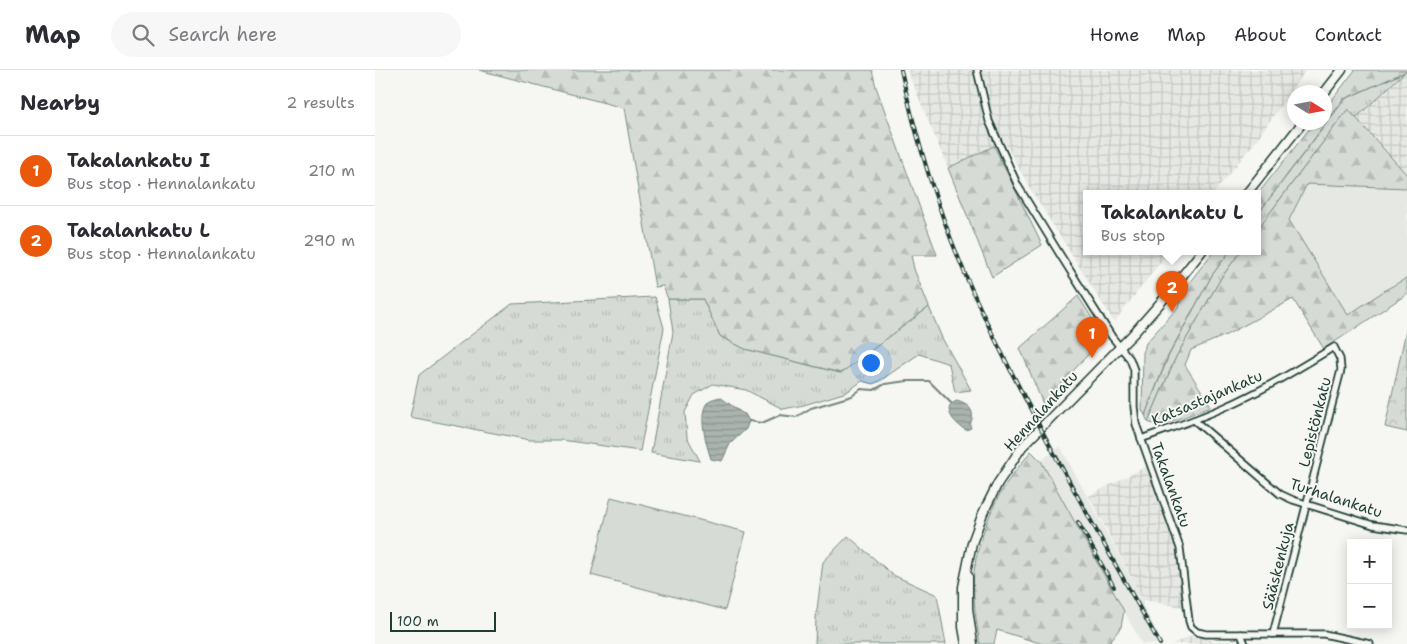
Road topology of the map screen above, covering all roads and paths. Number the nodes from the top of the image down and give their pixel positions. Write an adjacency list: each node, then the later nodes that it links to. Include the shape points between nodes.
1 (977, 70): 7 (street, Takalankatu, via 989,121 1018,186)
2 (1342, 70): 3 (street)
3 (1331, 85)
4 (1297, 130): 5 (street)
5 (1249, 190)
6 (1198, 255): 7 (street, Hennalankatu)
7 (1120, 347): 10 (street, Takalankatu, via 1134,370 1133,406); 13 (street, Hennalankatu, via 1023,447 998,483 983,513)
8 (1334, 348): 9 (street, Katsastajankatu, via 1277,382); 11 (street, Lepistönkatu, via 1341,370)
9 (1194, 420): 10 (street, Katsastajankatu); 11 (street, Turhalankatu, via 1280,494)
10 (1141, 439): 14 (street, Takalankatu, via 1180,548 1191,627 1197,632 1213,635)
11 (1307, 504): 12 (street, Turhalankatu, via 1373,525); 15 (street, Sääskenkuja)
12 (1407, 530)
13 (968, 562): 16 (street, Hennalankatu, via 963,587); 17 (street, Hennalankatu, via 968,608)
14 (1241, 634): 15 (street); 18 (street)
15 (1273, 634): 19 (street, via 1324,634)
16 (966, 644)
17 (973, 644)
18 (1245, 644)
19 (1370, 644)

